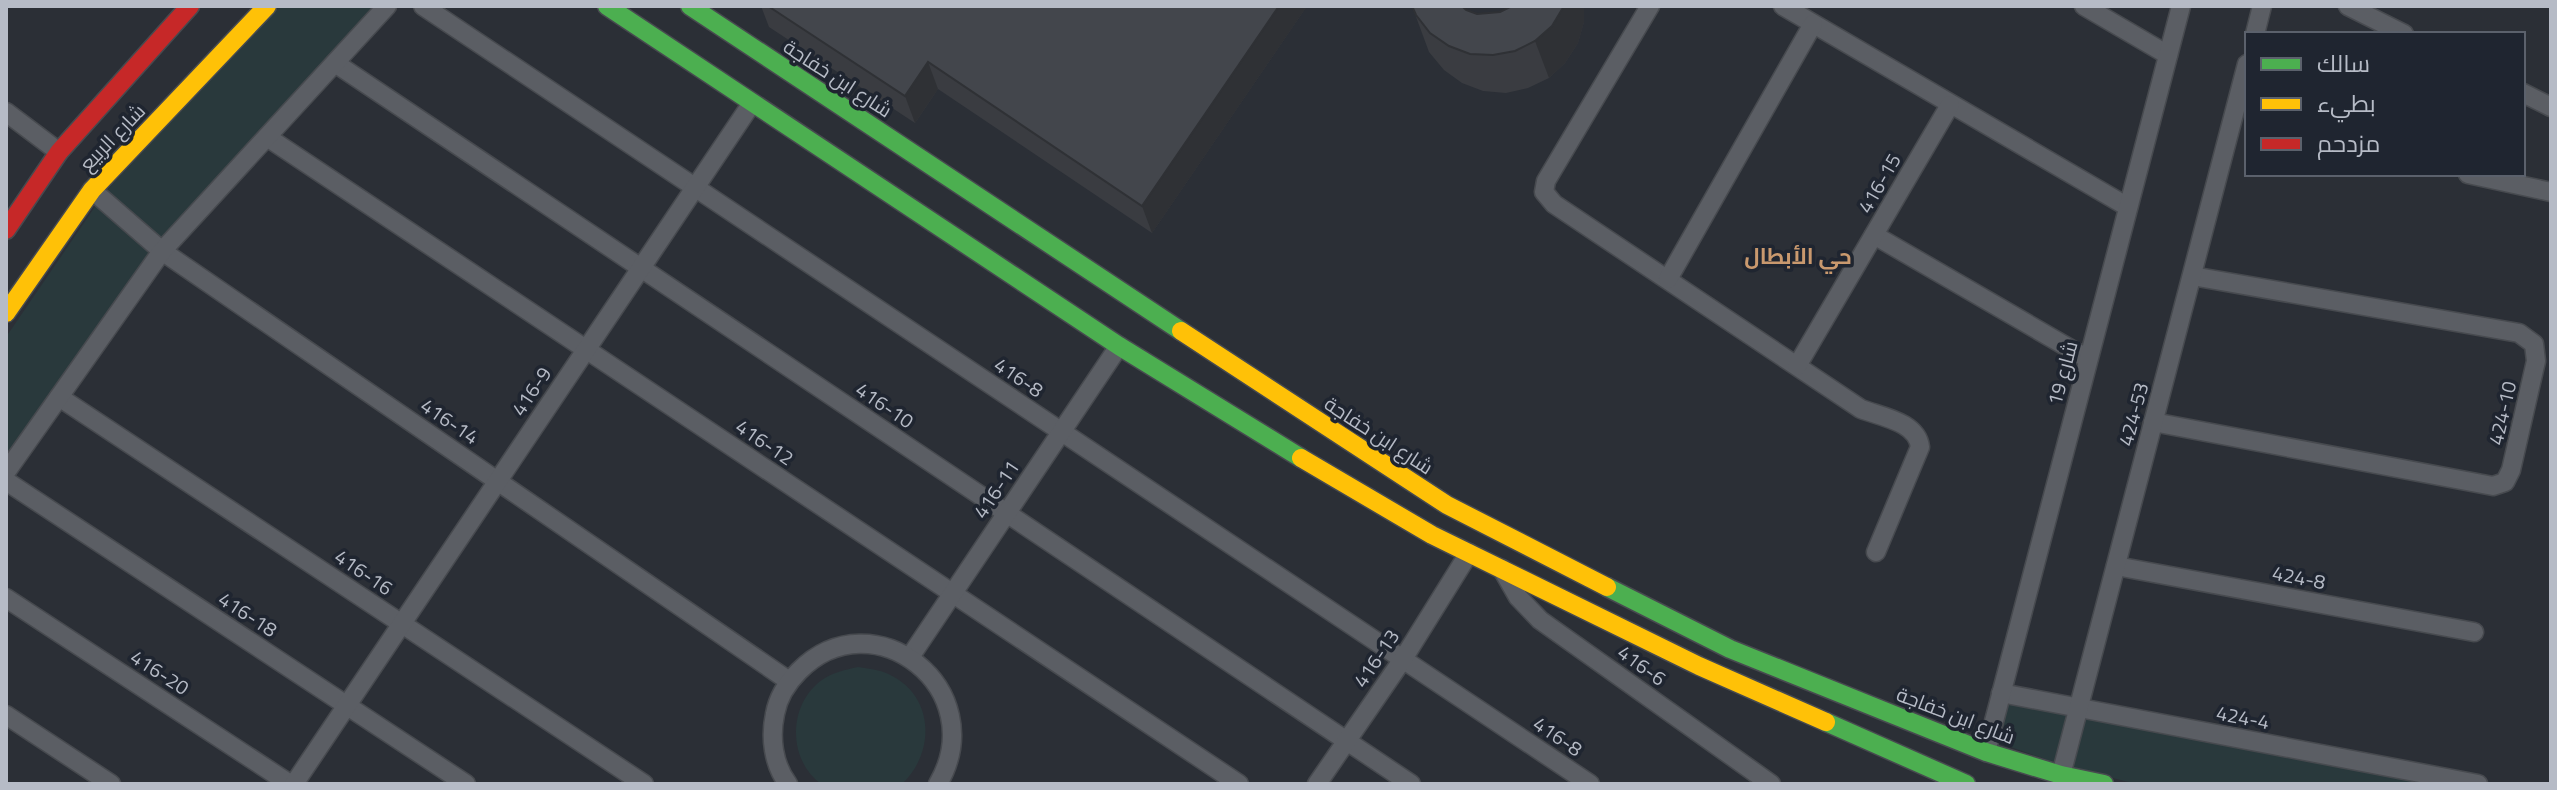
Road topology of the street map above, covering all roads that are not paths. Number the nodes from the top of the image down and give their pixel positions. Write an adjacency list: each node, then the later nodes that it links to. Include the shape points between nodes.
1 (190, 6): 26 (street, شارع الربيع)
2 (267, 6): 29 (street, شارع الربيع)
3 (387, 6): 17 (street)
4 (423, 6): 28 (street, 416-8)
5 (607, 6): 20 (street)
6 (690, 6): 50 (street, شارع ابن خفاجة, via 1411,483)
7 (1650, 6): 37 (street, via 1544,192 1554,204)
8 (1783, 6): 13 (street)
9 (2084, 6): 16 (street)
10 (2181, 6): 16 (street, شارع 19)
11 (2262, 6): 14 (street)
12 (2348, 6): 15 (street)
13 (1813, 24): 21 (street); 37 (street)
14 (2256, 32)
15 (2400, 32)
16 (2168, 55): 31 (street, شارع 19)
17 (335, 63): 25 (street); 35 (street, 416-10)
18 (2245, 79): 24 (street, 424-53)
19 (2525, 94): 22 (street)
20 (752, 103): 28 (street, 416-9); 39 (street)
21 (1950, 105): 31 (street); 33 (street, 416-15)
22 (2551, 107)
23 (6, 112): 26 (street)
24 (2239, 125): 36 (street, 424-53)
25 (267, 137): 34 (street); 40 (street, 416-12)
26 (59, 152): 32 (street, شارع الربيع)
27 (2477, 176): 30 (street)
28 (695, 187): 35 (street, 416-9); 45 (street, 416-8)
29 (92, 190): 34 (street, 416-14); 38 (street, شارع الربيع)
30 (2551, 192)
31 (2128, 207): 41 (street, شارع 19)
32 (6, 230)
33 (1874, 235): 41 (street); 42 (street, 416-15)
34 (162, 251): 43 (street); 48 (street, 416-14)
35 (641, 268): 40 (street, 416-9); 49 (street, 416-10)
36 (2192, 276): 44 (street, 424-53); 44 (street, 424-10, via 2519,333 2534,344 2536,361 2511,470 2505,482 2493,486)
37 (1668, 279): 42 (street)
38 (6, 313)
39 (1119, 346): 45 (street, 416-11); 52 (street, via 1397,516)
40 (586, 349): 48 (street, 416-9); 55 (street, 416-12)
41 (2088, 359): 62 (street, شارع 19)
42 (1797, 366): 51 (street, via 1861,409 1919,436 1920,447)
43 (59, 397): 46 (street); 57 (street, 416-16)
44 (2153, 422): 53 (street, 424-53)
45 (1062, 432): 49 (street, 416-11); 60 (street, 416-8)
46 (6, 472)
47 (6, 481): 63 (street, 416-18)
48 (497, 481): 57 (street, 416-9); 61 (street, 416-14)
49 (1007, 513): 55 (street, 416-11); 66 (street, 416-10)
50 (1515, 540): 54 (street); 67 (street, شارع ابن خفاجة, via 1730,649)
51 (1876, 552)
52 (1469, 553): 54 (street); 60 (street, 416-13)
53 (2116, 566): 58 (street, 424-8); 64 (street, 424-53)
54 (1502, 569): 70 (street, 416-6, via 1540,620); 80 (street, via 1699,666)
55 (953, 593): 59 (street, 416-11); 76 (street, 416-12)
56 (6, 598): 72 (street, 416-20)
57 (401, 623): 63 (street, 416-9); 74 (street, 416-16)
58 (2474, 632)
59 (910, 657): 61 (street, via 858,644 831,649); 69 (street, via 946,700 953,728 951,756)
60 (1403, 659): 66 (street, 416-13); 79 (street, 416-8)
61 (789, 681): 75 (street, via 772,728 774,754)
62 (2001, 693): 64 (street, 424-4); 67 (street, شارع 19)
63 (346, 705): 72 (street, 416-9); 73 (street, 416-18)
64 (2078, 708): 68 (street, 424-53); 82 (street, 424-4)
65 (6, 715): 71 (street)
66 (1347, 741): 77 (street, 416-13); 78 (street, 416-10)
67 (1986, 752): 68 (street, شارع ابن خفاجة)
68 (2061, 775): 81 (street, شارع ابن خفاجة)
69 (940, 783)
70 (1766, 783)
71 (111, 784)
72 (292, 784)
73 (466, 784)
74 (644, 784)
75 (788, 784)
76 (1239, 784)
77 (1317, 784)
78 (1411, 784)
79 (1590, 784)
80 (1966, 784)
81 (2104, 784)
82 (2478, 784)

